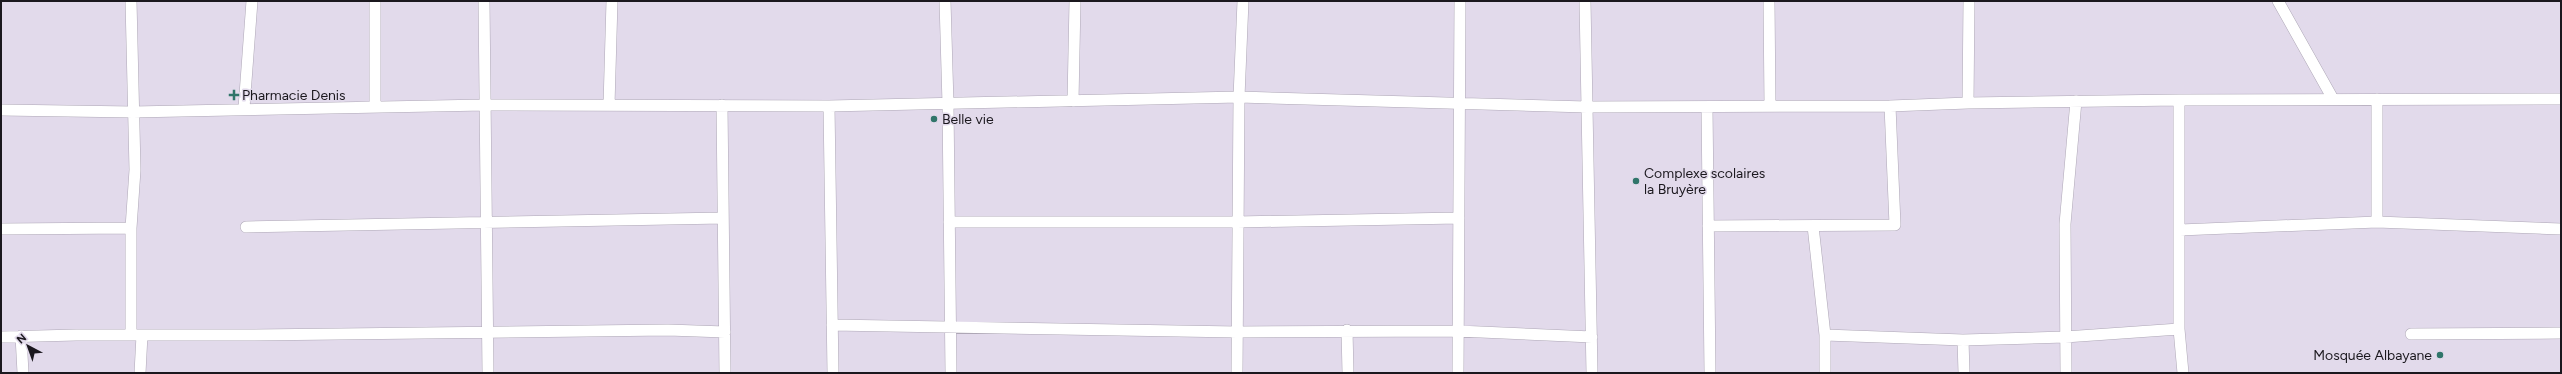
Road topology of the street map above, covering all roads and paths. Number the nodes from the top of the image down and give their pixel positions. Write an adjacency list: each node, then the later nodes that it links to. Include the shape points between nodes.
1 (131, 1): 35 (street)
2 (252, 1): 33 (street)
3 (375, 1): 30 (street)
4 (484, 1): 24 (street)
5 (612, 1): 25 (street)
6 (945, 1): 22 (street)
7 (1074, 1): 19 (street)
8 (1244, 1): 14 (street)
9 (1460, 1): 23 (street)
10 (1584, 1): 31 (street)
11 (1769, 1): 28 (street)
12 (1968, 1): 21 (street)
13 (2278, 1): 15 (street)
14 (1238, 97): 19 (street); 23 (street); 39 (street)
15 (2333, 99): 16 (street); 18 (street)
16 (2377, 99): 17 (street); 40 (street)
17 (2561, 99)
18 (2179, 100): 20 (street); 48 (street)
19 (1073, 101): 22 (street)
20 (2076, 101): 21 (street); 64 (street, via 2064,224)
21 (1968, 102): 29 (street)
22 (948, 104): 27 (street); 38 (street)
23 (1460, 104): 31 (street); 37 (street)
24 (485, 105): 25 (street); 30 (street); 41 (street)
25 (609, 105): 26 (street)
26 (722, 106): 27 (street); 36 (street)
27 (829, 106): 49 (street)
28 (1770, 106): 29 (street); 32 (street)
29 (1890, 106): 43 (street, via 1895,225)
30 (375, 107): 33 (street)
31 (1587, 107): 32 (street); 63 (street)
32 (1707, 107): 42 (street)
33 (244, 108): 35 (street)
34 (1, 110): 35 (street)
35 (133, 112): 45 (street, via 135,170)
36 (723, 218): 41 (street); 55 (street)
37 (1459, 218): 39 (street); 53 (street)
38 (949, 222): 39 (street); 50 (street)
39 (1237, 222): 56 (street)
40 (2378, 222): 47 (street); 48 (street)
41 (487, 224): 44 (street); 54 (street)
42 (1708, 226): 43 (street); 76 (street)
43 (1813, 226): 60 (street)
44 (246, 227)
45 (130, 228): 46 (street); 59 (street)
46 (1, 229)
47 (2561, 229)
48 (2180, 230): 51 (street)
49 (832, 325): 50 (street); 70 (street)
50 (949, 326): 56 (street); 71 (street)
51 (2178, 329): 64 (street); 80 (street)
52 (1348, 330): 53 (street); 56 (street); 73 (street)
53 (1458, 331): 63 (street); 74 (street)
54 (488, 332): 55 (street); 59 (street); 68 (street)
55 (725, 332): 69 (street)
56 (1237, 332): 72 (street)
57 (2561, 333): 58 (street)
58 (2411, 334)
59 (136, 335): 61 (street); 67 (street)
60 (1825, 335): 65 (street); 77 (street)
61 (21, 336): 62 (street); 66 (street)
62 (1, 337)
63 (1592, 337): 75 (street)
64 (2065, 337): 65 (street); 79 (street)
65 (1963, 340): 78 (street)
66 (23, 373)
67 (140, 373)
68 (488, 373)
69 (724, 373)
70 (833, 373)
71 (951, 373)
72 (1237, 373)
73 (1348, 373)
74 (1458, 373)
75 (1592, 373)
76 (1710, 373)
77 (1826, 373)
78 (1964, 373)
79 (2066, 373)
80 (2183, 373)

